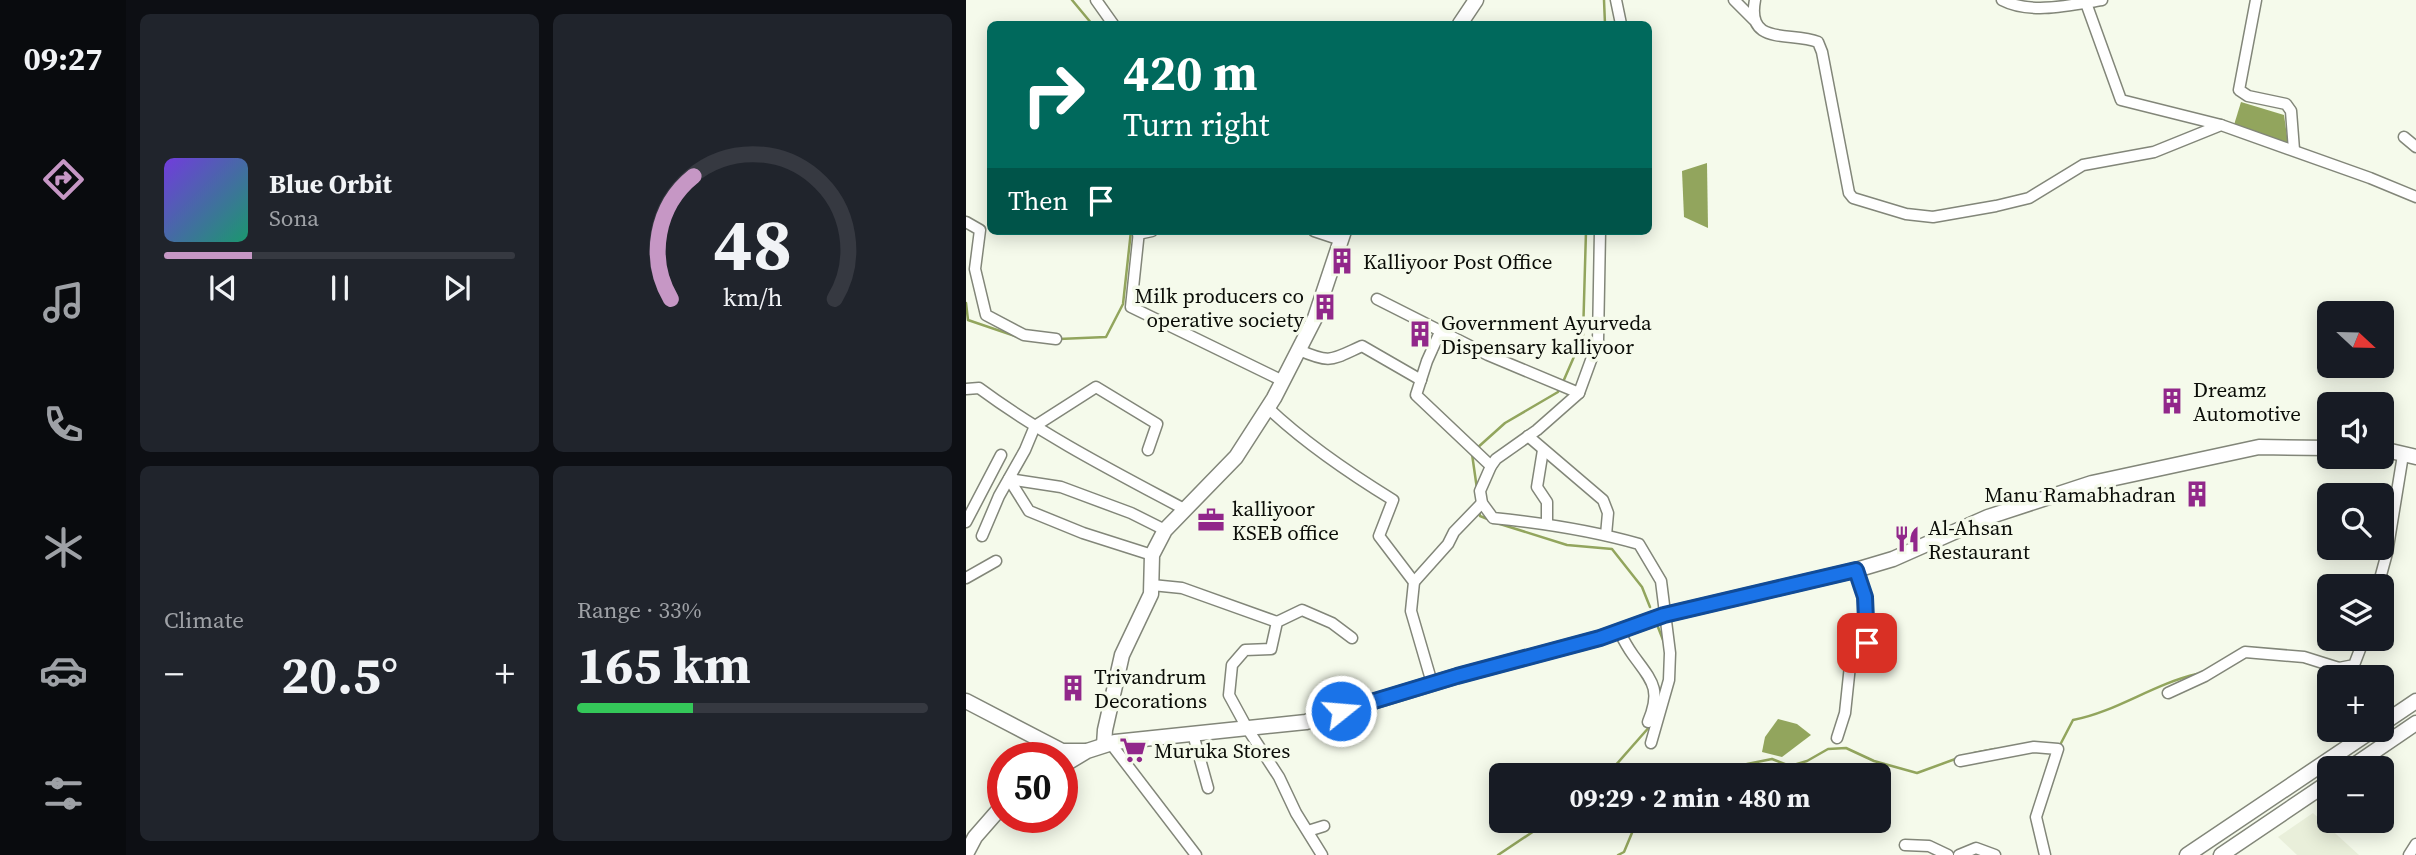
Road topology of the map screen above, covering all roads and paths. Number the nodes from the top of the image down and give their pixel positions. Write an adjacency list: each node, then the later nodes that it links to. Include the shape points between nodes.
1 (1096, 0): 11 (street)
2 (1475, 0): 12 (main road)
3 (1616, 0): 13 (street)
4 (1734, 0): 10 (street)
5 (1755, 0): 10 (street)
6 (2002, 0): 9 (street, via 2012,5 2057,8)
7 (2102, 0): 9 (street)
8 (2256, 0): 17 (street, via 2239,90 2286,104 2291,111)
9 (2086, 3): 14 (street, via 2121,100)
10 (1754, 20): 14 (street, via 1768,34 1818,42 1849,193 1906,214 1933,217 2029,198 2083,165 2154,152)
11 (1111, 21)
12 (1462, 21)
13 (1620, 21)
14 (2221, 125): 17 (street)
15 (2404, 137): 16 (street)
16 (2416, 147)
17 (2294, 150): 18 (street)
18 (2416, 197)
19 (966, 222): 25 (street, via 980,230 975,268 986,316 1024,335)
20 (1138, 235): 28 (street, via 1131,307)
21 (1342, 235): 26 (main road, via 1315,318)
22 (1600, 235): 30 (street, via 1598,341)
23 (1377, 299): 24 (street)
24 (1440, 332): 27 (street); 30 (street)
25 (1056, 339)
26 (1298, 350): 27 (street, via 1330,360 1362,346); 28 (main road)
27 (1420, 380): 39 (street, via 1416,395)
28 (1283, 381): 31 (main road)
29 (966, 389): 32 (street, via 979,388)
30 (1579, 393): 33 (street)
31 (1268, 408): 42 (main road, via 1236,457); 53 (street, via 1291,431 1393,500 1379,536)
32 (1035, 426): 35 (street, via 1096,387 1157,424); 40 (street); 42 (street)
33 (1528, 436): 36 (street); 39 (street)
34 (2317, 448): 50 (main road, via 2259,447 2092,483 1988,517 1893,559)
35 (1148, 450)
36 (1543, 450): 44 (street, via 1537,487 1547,502); 46 (street, via 1603,500 1608,513)
37 (1001, 455): 43 (street)
38 (2410, 456): 51 (street)
39 (1491, 466): 41 (street, via 1480,491)
40 (1009, 479): 45 (street, via 1061,487); 47 (street); 48 (street, via 1029,511)
41 (1482, 503): 44 (street, via 1493,518); 53 (street)
42 (1186, 510): 45 (main road)
43 (966, 522)
44 (1547, 523): 46 (street)
45 (1165, 530): 48 (main road)
46 (1606, 535): 55 (street, via 1639,544 1661,581)
47 (982, 536)
48 (1152, 555): 54 (main road)
49 (996, 561): 52 (street)
50 (1856, 570): 55 (main road); 69 (street, via 1865,597 1867,643 1862,653 1851,656)
51 (2381, 574)
52 (966, 579)
53 (1414, 582): 60 (street, via 1411,611)
54 (1152, 585): 56 (street, via 1182,588); 72 (main road, via 1122,655)
55 (1664, 615): 57 (main road); 71 (street, via 1669,680)
56 (1277, 622): 58 (street, via 1302,610); 67 (street, via 1271,649 1245,650 1232,665 1229,695)
57 (1619, 631): 60 (main road); 65 (street, via 1653,680 1653,711)
58 (1352, 638)
59 (2359, 651): 61 (street, via 2354,665 2339,668 2304,657 2245,652)
60 (1432, 683): 67 (main road, via 1306,722)
61 (2168, 693)
62 (966, 701): 73 (main road, via 1062,751)
63 (2416, 701): 64 (main road)
64 (2394, 716)
65 (1648, 722)
66 (2416, 723): 75 (main road)
67 (1247, 728): 68 (main road); 81 (street)
68 (1193, 734): 72 (main road); 77 (street)
69 (1838, 738)
70 (2356, 742): 92 (main road)
71 (1651, 743)
72 (1107, 744): 73 (main road); 86 (street)
73 (1087, 751): 74 (main road)
74 (1078, 756)
75 (2368, 756)
76 (1960, 761): 91 (street, via 2034,747 2058,748 2036,817)
77 (1208, 788)
78 (2317, 790): 93 (main road)
79 (987, 820): 82 (main road)
80 (1324, 826): 81 (street)
81 (1308, 831): 87 (street)
82 (971, 835): 85 (main road)
83 (2416, 844): 94 (street)
84 (1905, 845): 88 (street, via 1929,846)
85 (966, 854)
86 (1196, 855)
87 (1322, 855)
88 (1948, 855)
89 (1959, 855): 90 (street, via 1976,848)
90 (1995, 855)
91 (2045, 855)
92 (2187, 855)
93 (2221, 855)
94 (2409, 855)

